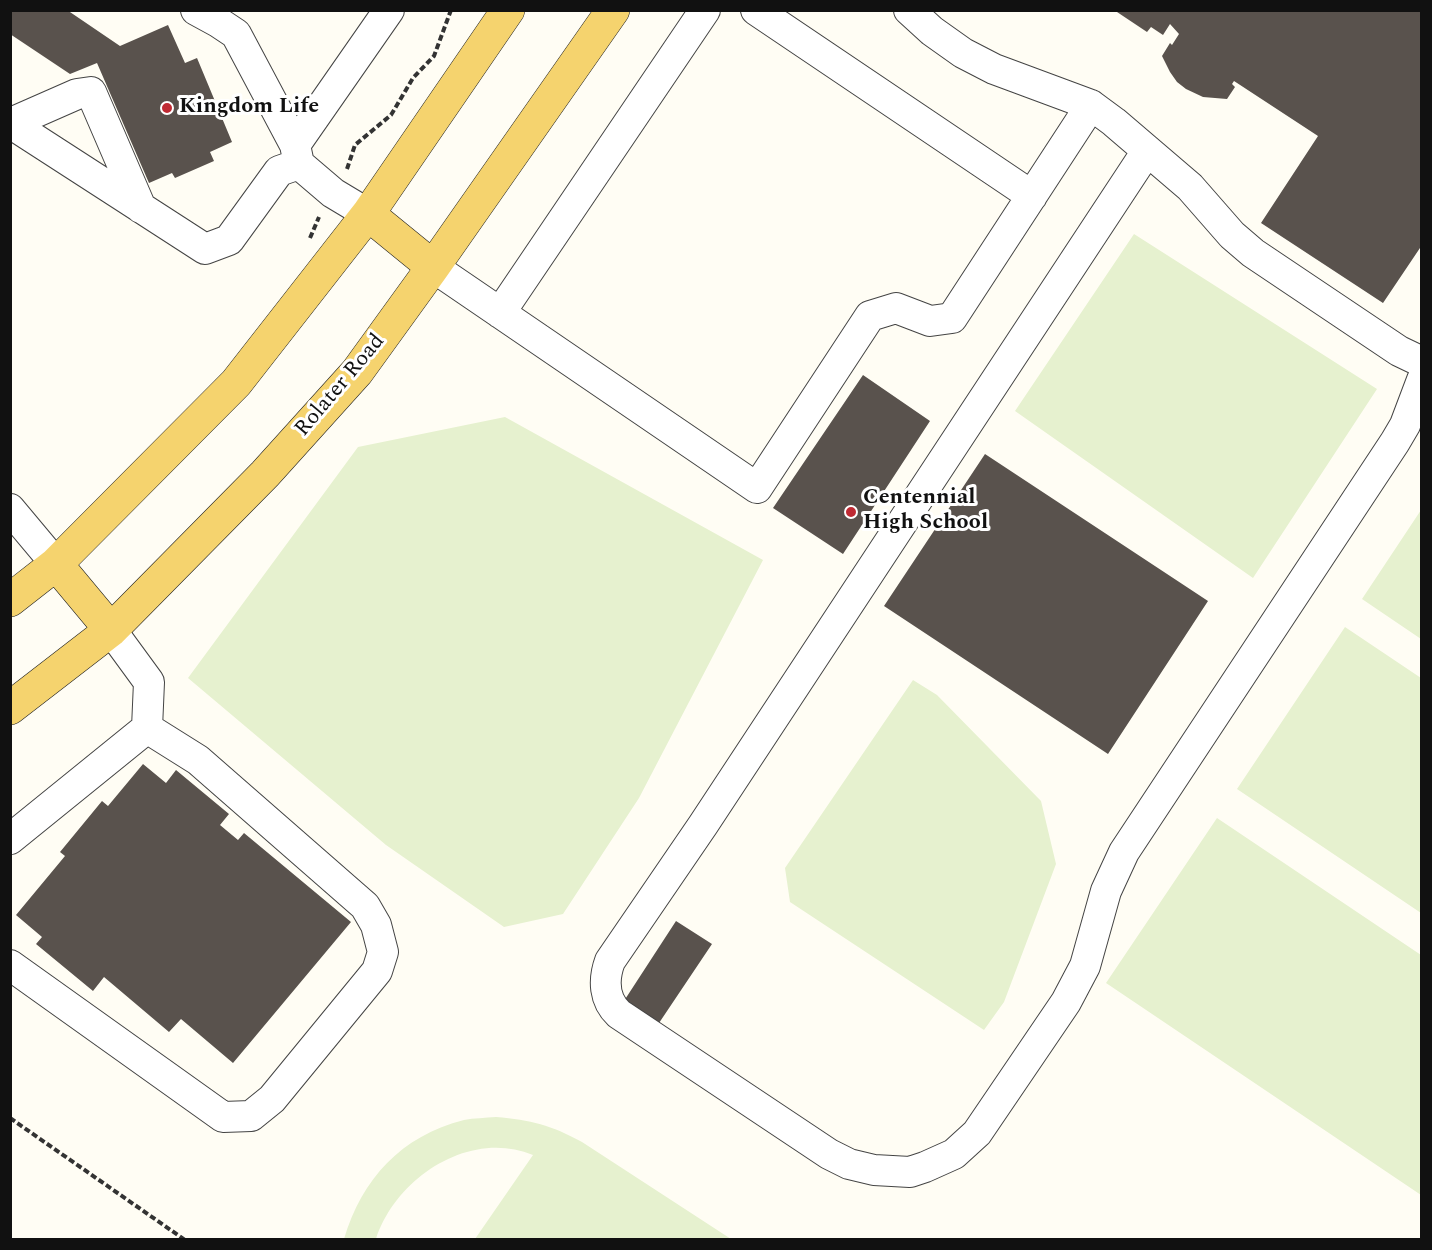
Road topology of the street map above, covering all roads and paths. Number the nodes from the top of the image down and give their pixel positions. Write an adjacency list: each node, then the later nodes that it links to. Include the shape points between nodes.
1 (196, 10): 12 (lane, via 236,34)
2 (389, 10): 12 (lane)
3 (451, 10): 13 (path, via 434,56 413,78 391,115 355,145)
4 (508, 10): 16 (main road)
5 (613, 10): 18 (main road, Rolater Road)
6 (705, 10): 19 (lane)
7 (756, 10): 14 (lane)
8 (909, 10): 9 (lane, via 963,53 994,69)
9 (1091, 105): 11 (lane); 14 (lane)
10 (11, 123): 15 (lane); 15 (lane, via 77,94 92,92)
11 (1147, 150): 20 (lane, via 1253,253 1399,351); 21 (lane, via 610,961 605,985 619,1014 849,1164 886,1172 910,1172 954,1154 977,1133 1070,996 1085,966 1106,891 1124,852 1395,442)
12 (297, 155): 13 (lane); 15 (lane, via 279,171 229,240 205,249)
13 (333, 193): 16 (lane); 17 (path)
14 (1032, 196): 19 (lane, via 952,318 930,321 896,308 870,316 758,488)
15 (141, 208)
16 (368, 214): 18 (main road); 23 (main road, via 236,383)
17 (309, 241)
18 (433, 267): 19 (lane); 25 (main road, Rolater Road, via 357,372 266,474)
19 (500, 313)
20 (1422, 362)
21 (1422, 380)
22 (10, 509): 23 (lane)
23 (56, 564): 24 (main road); 25 (main road)
24 (10, 600)
25 (111, 630): 26 (main road, Rolater Road); 27 (lane, via 149,681)
26 (10, 708)
27 (147, 728): 28 (lane); 29 (lane, via 198,760 365,906 376,925 383,952 377,971 272,1100 251,1116 223,1117)
28 (10, 839)
29 (10, 965)
30 (10, 1118): 31 (path)
31 (185, 1239)

